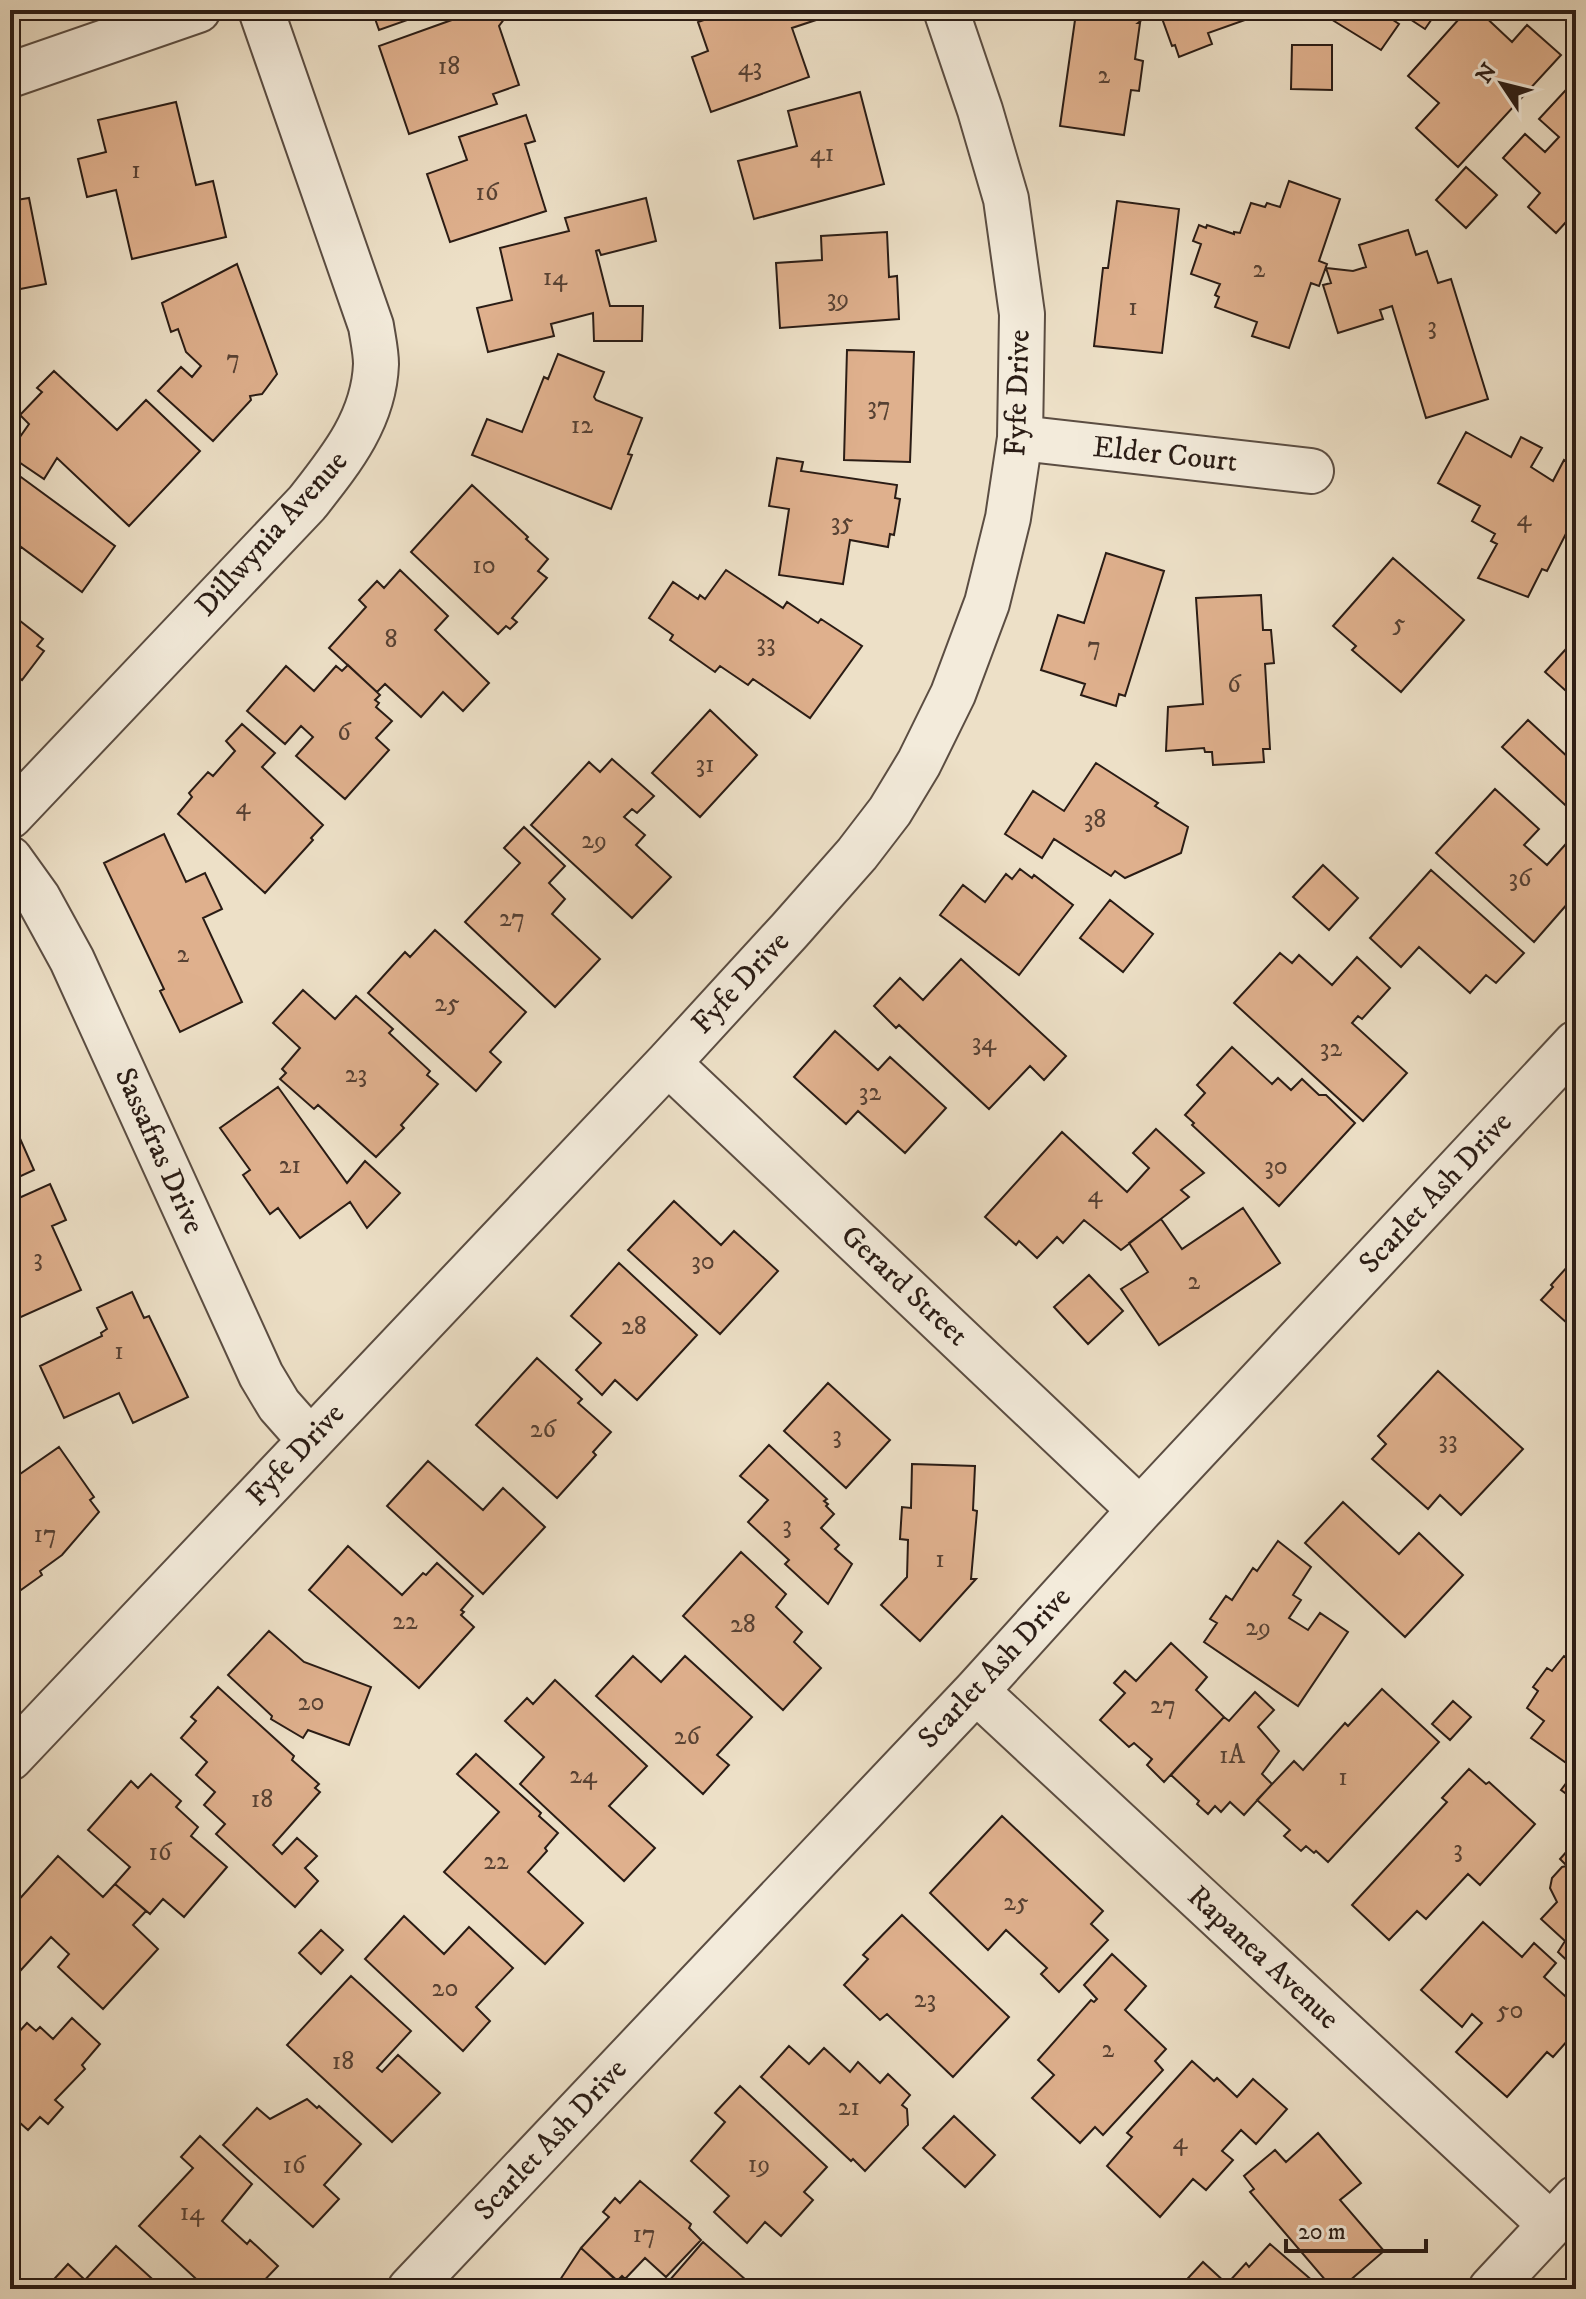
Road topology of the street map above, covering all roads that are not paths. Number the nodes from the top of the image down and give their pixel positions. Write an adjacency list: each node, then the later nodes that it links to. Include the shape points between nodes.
1 (198, 10): 4 (street)
2 (261, 10): 7 (street, Dillwynia Avenue, via 371,326 376,363 371,402 350,448 307,503)
3 (946, 10): 5 (street, Fyfe Drive, via 1006,199 1022,314)
4 (10, 75)
5 (1020, 438): 6 (street, Elder Court); 10 (street, Fyfe Drive, via 987,603 953,694 919,763 857,854)
6 (1311, 471)
7 (10, 816)
8 (10, 859): 11 (street, Sassafras Drive, via 72,960 261,1375)
9 (1576, 1043): 12 (street, Scarlet Ash Drive)
10 (668, 1063): 11 (street, Fyfe Drive); 12 (street, Gerard Street)
11 (310, 1440): 14 (street, Fyfe Drive)
12 (1140, 1510): 13 (street, Scarlet Ash Drive)
13 (976, 1691): 15 (street, Rapanea Avenue); 16 (street, Scarlet Ash Drive)
14 (10, 1758)
15 (1563, 2212): 17 (street)
16 (410, 2289)
17 (1491, 2289)

